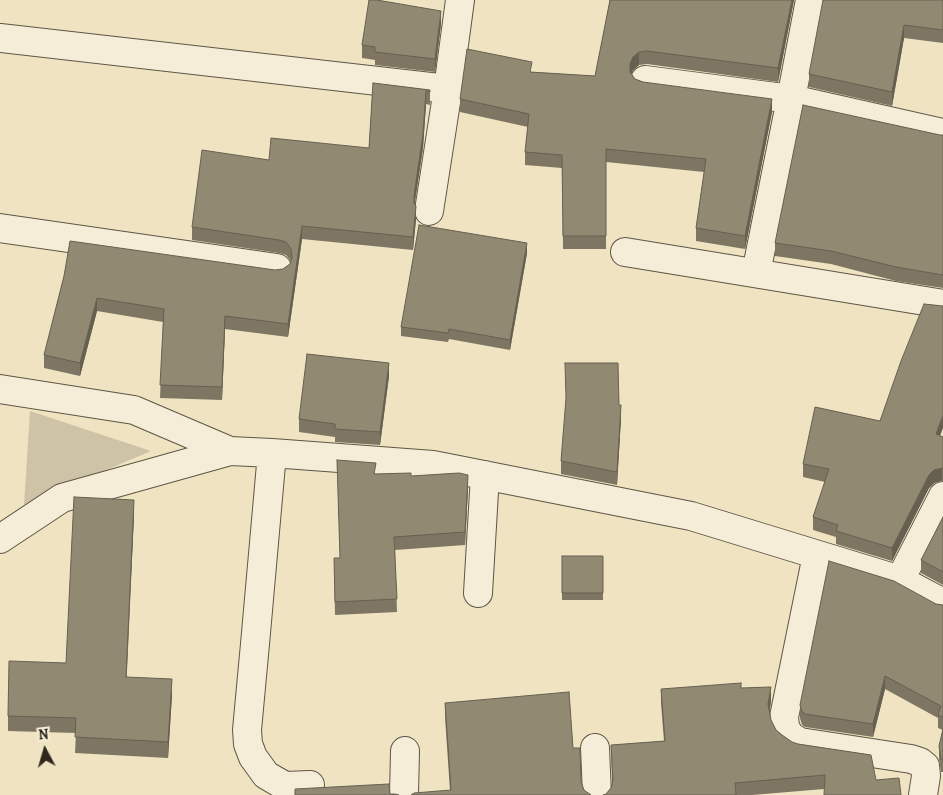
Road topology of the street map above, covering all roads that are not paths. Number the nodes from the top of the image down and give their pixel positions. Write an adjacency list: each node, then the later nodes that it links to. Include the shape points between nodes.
1 (460, 0): 5 (street)
2 (810, 0): 6 (street)
3 (0, 38): 5 (street)
4 (645, 80): 6 (street)
5 (448, 89): 8 (street)
6 (791, 99): 7 (street); 12 (street)
7 (943, 133)
8 (429, 211)
9 (0, 228): 11 (street)
10 (626, 252): 12 (street)
11 (277, 268)
12 (756, 273): 13 (street)
13 (943, 304)
14 (0, 389): 15 (street, via 134,410)
15 (230, 451): 16 (street); 19 (street, via 62,498)
16 (272, 453): 17 (street, via 433,465); 26 (street, via 246,730 253,757 266,775 285,786)
17 (486, 475): 20 (street, via 691,516); 22 (street)
18 (943, 496): 21 (street)
19 (0, 539)
20 (817, 555): 21 (street); 29 (street, via 784,717 785,727 790,736 800,742 920,762 925,766 926,776)
21 (900, 580): 23 (street)
22 (478, 593)
23 (943, 603)
24 (595, 748): 28 (street)
25 (405, 751): 27 (street)
26 (310, 785)
27 (404, 795)
28 (597, 795)
29 (923, 795)

